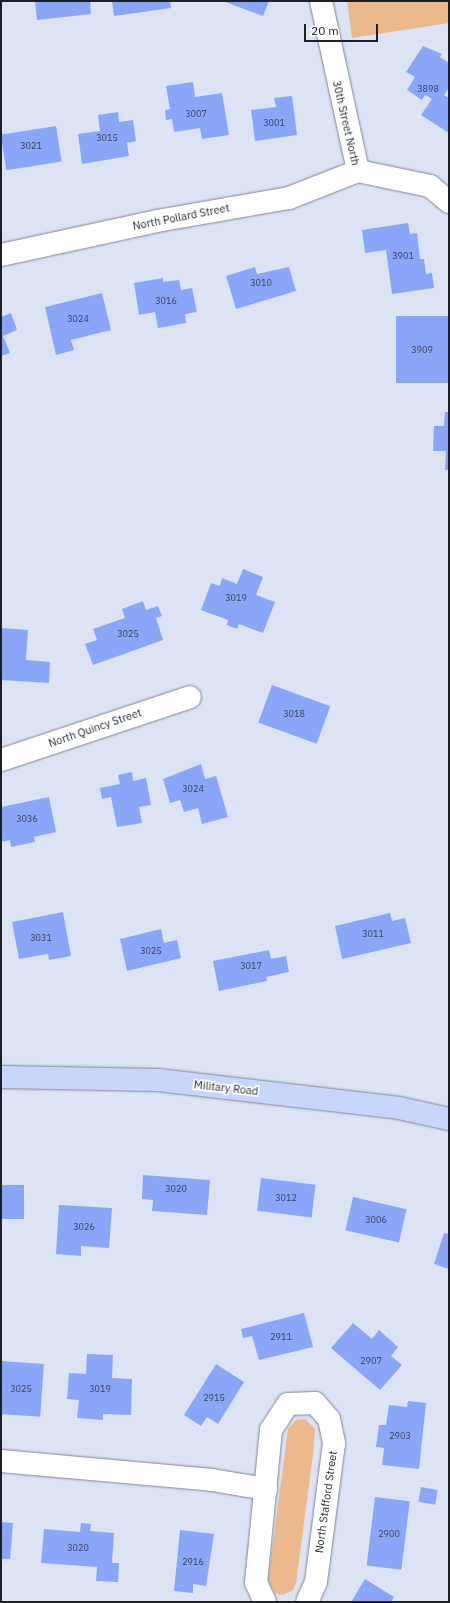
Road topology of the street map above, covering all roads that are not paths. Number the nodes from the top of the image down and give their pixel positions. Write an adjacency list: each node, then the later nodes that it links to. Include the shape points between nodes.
1 (321, 1): 2 (street, 30th Street North)
2 (358, 171): 3 (street, 30th Street North, via 430,186); 4 (street, North Pollard Street, via 289,198 157,221)
3 (449, 202)
4 (1, 255)
5 (190, 697): 6 (street, North Quincy Street)
6 (1, 760)
7 (1, 1077): 8 (main road, Military Road, via 158,1080 399,1108)
8 (449, 1119)
9 (1, 1461): 10 (street, via 212,1480)
10 (266, 1489): 11 (street, North Stafford Street, via 256,1583); 12 (street, North Stafford Street, via 271,1430 288,1404 315,1403 329,1419 334,1443 316,1582)
11 (265, 1602)
12 (307, 1602)

